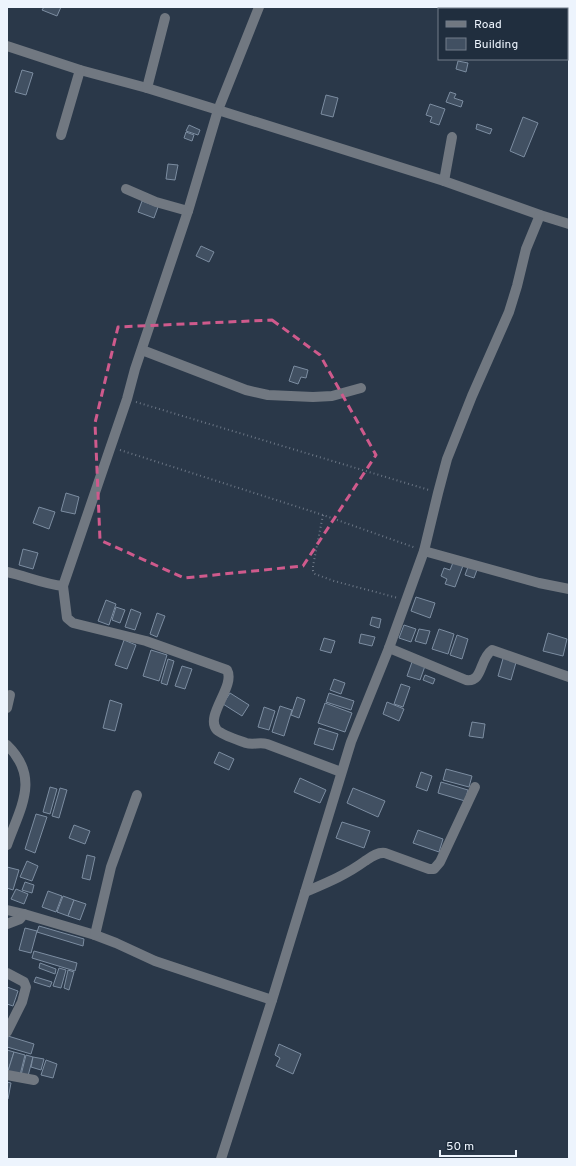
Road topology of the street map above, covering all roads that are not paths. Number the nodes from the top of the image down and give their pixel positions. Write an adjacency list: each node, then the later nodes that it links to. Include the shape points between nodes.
1 (259, 7): 6 (street)
2 (165, 18): 5 (street)
3 (7, 46): 4 (street)
4 (80, 70): 5 (street); 7 (street)
5 (147, 88): 6 (street)
6 (218, 110): 9 (street); 11 (street)
7 (61, 135)
8 (452, 137): 9 (street)
9 (444, 181): 12 (street)
10 (126, 189): 11 (street, via 156,202)
11 (188, 211): 14 (street)
12 (540, 216): 13 (street); 16 (street, via 526,249 509,312 450,452)
13 (569, 224)
14 (142, 350): 15 (street, via 246,390 268,395 332,396); 18 (street)
15 (361, 388)
16 (424, 551): 19 (street); 20 (street)
17 (7, 572): 18 (street)
18 (63, 586): 25 (street, via 67,618 73,623 146,641 227,670 229,679 214,718 218,731 246,743 267,744)
19 (569, 589)
20 (389, 648): 21 (street, via 471,681 476,678 486,654 492,650); 25 (street)
21 (569, 677)
22 (10, 695): 23 (street)
23 (7, 708)
24 (7, 745): 28 (street, via 23,767 27,784)
25 (341, 772): 29 (street)
26 (475, 787): 29 (street, via 440,862 434,869 381,852 348,873)
27 (137, 795): 33 (street, via 111,867)
28 (7, 844)
29 (305, 892): 35 (street)
30 (7, 910): 31 (street)
31 (24, 914): 32 (street, via 20,919); 33 (street)
32 (7, 924)
33 (95, 935): 35 (street, via 154,961)
34 (7, 973): 36 (street, via 24,982 26,987 22,1002)
35 (272, 1000): 39 (street)
36 (7, 1032)
37 (7, 1075): 38 (street)
38 (34, 1080)
39 (221, 1159)

